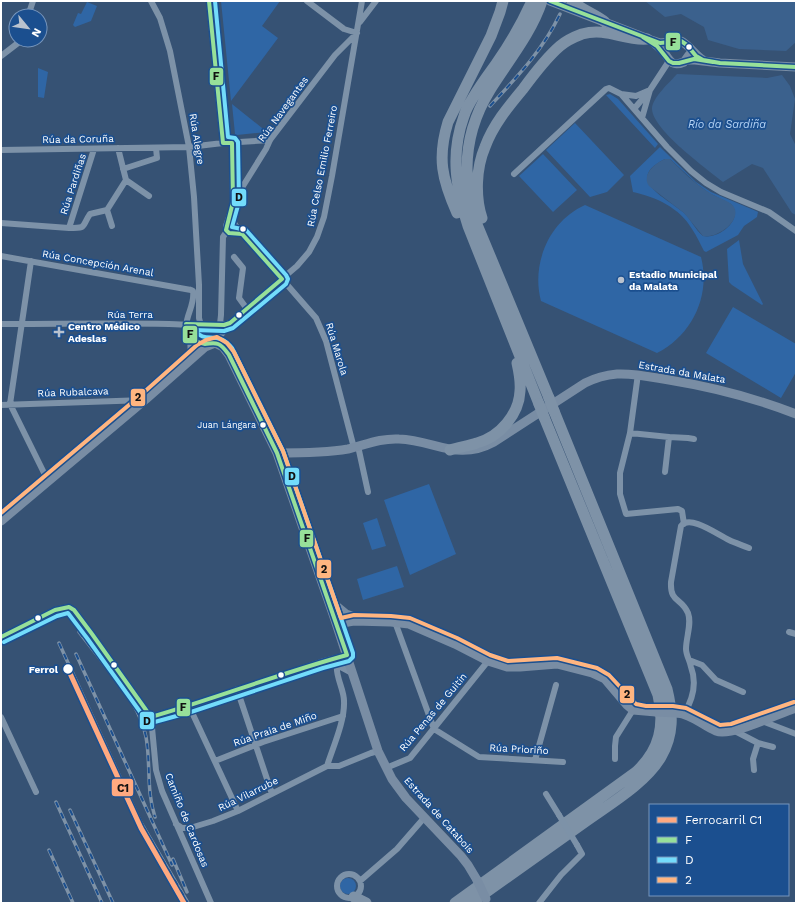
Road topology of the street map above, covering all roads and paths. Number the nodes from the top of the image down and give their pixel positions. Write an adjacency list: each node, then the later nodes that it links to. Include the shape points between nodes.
1 (151, 1): 29 (street, Rúa Alegre, via 160,18 170,51)
2 (209, 1): 28 (street)
3 (214, 1): 28 (street)
4 (308, 1): 13 (street, via 344,29)
5 (362, 1): 12 (street, Rúa Celso Emilio Ferreiro)
6 (376, 1): 12 (street)
7 (502, 1): 50 (highway, via 491,36 448,122 441,163 456,210 478,261)
8 (532, 1): 50 (highway, via 524,20 464,114 458,140 455,174 460,202)
9 (548, 1): 11 (main road); 48 (highway, via 489,91 475,118 468,145 467,175 470,203)
10 (572, 1): 11 (highway)
11 (605, 22): 14 (main road)
12 (359, 23): 13 (street, Rúa Celso Emilio Ferreiro)
13 (357, 34): 27 (street, Rúa Navegantes, via 335,55); 49 (street, Rúa Celso Emilio Ferreiro, via 322,225 309,252)
14 (649, 40): 15 (main road); 19 (main road); 48 (highway, via 603,32 591,32 571,38 543,63 493,128 484,148 478,188 479,209)
15 (671, 42): 17 (main road, via 684,42); 19 (main road, via 666,47)
16 (11, 48): 18 (street)
17 (689, 48): 20 (main road); 21 (main road)
18 (1, 56)
19 (667, 58): 20 (main road, via 677,64); 23 (street)
20 (686, 60): 21 (main road)
21 (703, 60): 22 (main road)
22 (796, 67)
23 (650, 90): 24 (street, via 636,96); 25 (street); 26 (street)
24 (621, 94): 25 (street); 35 (street, via 606,89)
25 (634, 109): 26 (street)
26 (642, 118): 44 (street, via 678,158 710,186 769,212)
27 (270, 140): 28 (street, Rúa da Coruña); 38 (street, Rúa Navegantes)
28 (228, 143): 29 (street, Rúa da Coruña); 38 (street, Rúa Navegantes)
29 (189, 147): 31 (street, Rúa da Coruña); 51 (street, Rúa Alegre)
30 (118, 148): 31 (street, Rúa da Coruña); 32 (street, Rúa da Coruña); 34 (street)
31 (156, 148): 34 (street, via 157,158)
32 (94, 149): 33 (street, Rúa da Coruña); 43 (street, Rúa Pardiñas)
33 (1, 150)
34 (123, 169): 36 (street)
35 (514, 174)
36 (126, 180): 37 (street); 39 (street)
37 (149, 196)
38 (232, 205): 42 (street, Rúa Navegantes)
39 (107, 210): 41 (street); 43 (street, via 90,214 86,225 81,228)
40 (1, 223): 43 (street, Rúa Pardiñas)
41 (112, 226)
42 (231, 227): 49 (street, Rúa Marola, via 242,234); 58 (street, Rúa Navegantes, via 223,237)
43 (69, 228)
44 (796, 231)
45 (1, 256): 47 (street, Rúa Concepción Arenal)
46 (234, 257): 53 (street, via 243,268 239,298)
47 (31, 261): 52 (street, Rúa Concepción Arenal); 56 (street)
48 (495, 267): 68 (highway, bridge, via 548,398)
49 (282, 279): 53 (street, Rúa Celso Emilio Ferreiro); 73 (street, Rúa Marola, via 316,318 326,341)
50 (489, 279): 62 (highway)
51 (198, 285): 52 (street); 59 (street, Rúa Alegre, via 199,318)
52 (191, 290): 57 (street, via 194,296)
53 (247, 309): 54 (street, Rúa Celso Emilio Ferreiro)
54 (230, 323): 58 (street); 61 (street, Rúa Celso Emilio Ferreiro)
55 (1, 324): 56 (street, Rúa Terra)
56 (22, 324): 57 (street, Rúa Terra); 66 (street)
57 (186, 324): 59 (street, Rúa Terra); 60 (street)
58 (220, 324): 59 (street)
59 (203, 325): 61 (street)
60 (190, 335): 61 (street, via 201,343); 63 (street)
61 (215, 343): 63 (main road, via 205,347); 75 (main road, Estrada de Catabois, via 224,347 229,355)
62 (515, 346): 68 (highway, bridge, via 539,404); 74 (highway, via 520,392 514,412 503,427 491,437)
63 (191, 359): 65 (main road)
64 (638, 374): 69 (main road, Estrada da Malata, via 721,390); 70 (street); 74 (main road, Estrada da Malata, via 616,374 591,380 485,447 467,451)
65 (146, 400): 66 (street, Rúa Rubalcava); 77 (main road)
66 (10, 404): 67 (street, Rúa Rubalcava); 77 (street)
67 (1, 405)
68 (549, 414): 132 (highway, via 658,695 661,727 651,754 636,772); 133 (highway, via 667,689 672,719 670,733 661,757 640,782)
69 (796, 414)
70 (630, 433): 71 (street); 80 (street, via 620,473 620,494 626,514 678,509 682,511)
71 (669, 437): 72 (street); 76 (street)
72 (694, 439)
73 (356, 447): 74 (main road, via 381,440 399,439); 75 (main road); 78 (street, Rúa Marola)
74 (450, 450)
75 (277, 453): 82 (main road, Estrada de Catabois)
76 (665, 472)
77 (48, 481): 79 (main road)
78 (368, 492)
79 (1, 521)
80 (684, 524): 81 (street, via 688,522 703,526); 92 (street, via 681,526 670,591 684,606 689,617 685,652)
81 (749, 548)
82 (328, 599): 83 (main road); 85 (main road, Estrada de Catabois)
83 (346, 614): 84 (main road); 85 (main road, via 338,614)
84 (365, 621): 85 (main road); 86 (main road)
85 (336, 622): 90 (main road, Estrada de Catabois)
86 (395, 622): 91 (main road, via 424,630); 107 (street)
87 (789, 632): 88 (street)
88 (796, 634)
89 (1, 637): 105 (street, via 55,610 69,607 92,634)
90 (347, 655): 93 (street); 95 (main road, Estrada de Catabois)
91 (488, 660): 101 (main road, via 506,667 557,664 596,674); 107 (street, Rúa Penas de Guitín)
92 (689, 660): 98 (street, via 702,665 716,680); 102 (street, via 694,691)
93 (320, 662): 94 (street); 97 (street)
94 (337, 665): 95 (street); 103 (street, via 344,692)
95 (353, 673): 113 (main road, Estrada de Catabois)
96 (556, 685): 115 (street)
97 (237, 689): 99 (street); 111 (street)
98 (743, 692)
99 (189, 706): 105 (street); 116 (street)
100 (795, 707): 106 (main road)
101 (633, 710): 102 (main road, bridge); 114 (street, via 616,737)
102 (681, 713): 108 (main road, via 717,732)
103 (342, 716): 111 (street, Rúa Praia de Miño); 118 (street)
104 (1, 717): 121 (street)
105 (151, 718): 126 (street, Camiño de Cardosas, via 156,770)
106 (762, 721): 108 (main road); 109 (street)
107 (434, 729): 115 (street, Rúa Prioriño, via 479,757); 119 (street, Rúa Penas de Guitín, via 410,758)
108 (733, 730): 110 (street)
109 (796, 734)
110 (758, 743): 112 (street); 120 (street)
111 (255, 746): 116 (street, Rúa Praia de Miño); 122 (street)
112 (772, 747)
113 (378, 751): 118 (street, Rúa Vilarrube, via 339,766); 119 (main road, Estrada de Catabois)
114 (615, 759)
115 (535, 760): 117 (street, Rúa Prioriño)
116 (215, 761): 124 (street)
117 (563, 762)
118 (327, 766): 122 (street, Rúa Vilarrube)
119 (386, 768): 125 (main road, Estrada de Catabois, via 406,798)
120 (754, 770)
121 (36, 792)
122 (272, 794): 124 (street, Rúa Vilarrube)
123 (546, 794): 134 (street, bridge, via 582,854)
124 (238, 811): 126 (street, Rúa Vilarrube, via 190,828 182,828)
125 (424, 818): 127 (street, via 397,849); 129 (main road, Estrada de Catabois, bridge, via 468,865)
126 (176, 824): 130 (street, Camiño de Cardosas)
127 (360, 881): 128 (street, via 360,892); 128 (street, via 350,874 338,879 337,891 343,897)
128 (352, 899): 131 (highway)
129 (487, 901)
130 (211, 903)
131 (366, 903)
132 (455, 903)
133 (471, 903)
134 (539, 903)

